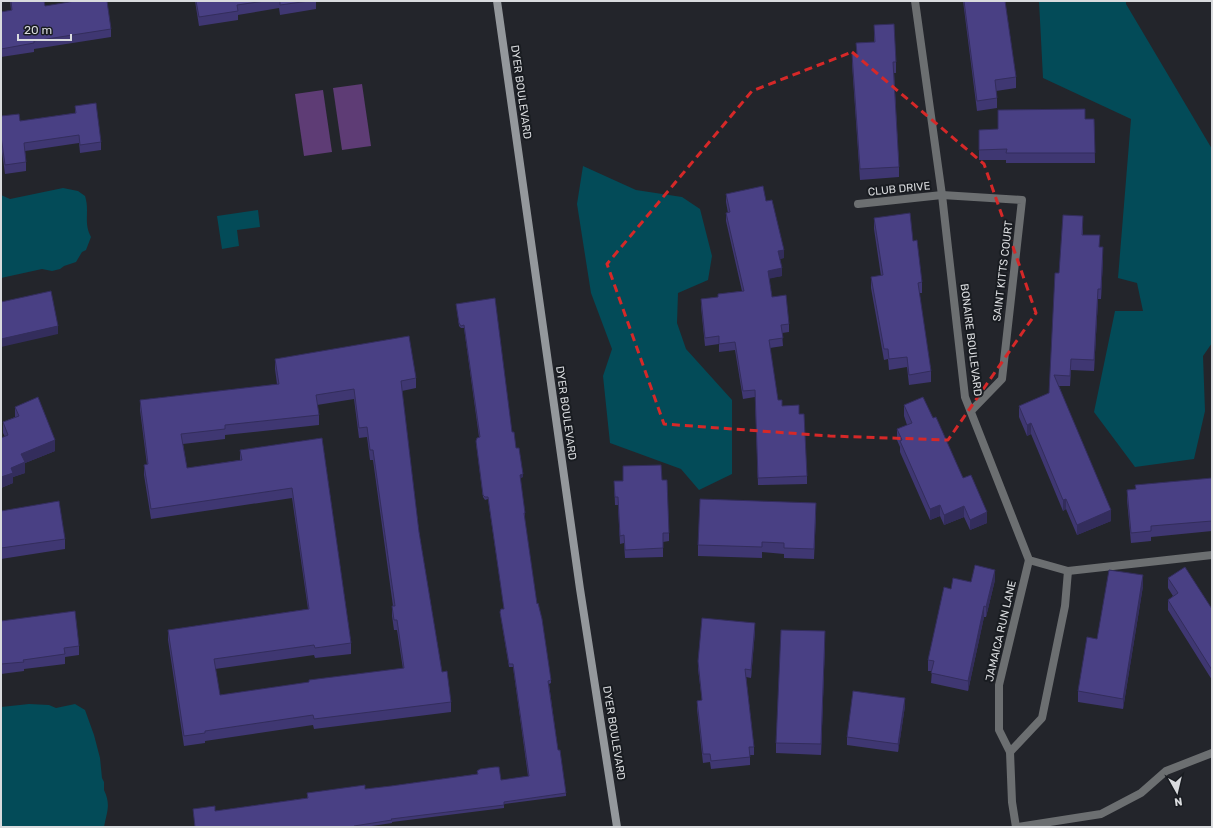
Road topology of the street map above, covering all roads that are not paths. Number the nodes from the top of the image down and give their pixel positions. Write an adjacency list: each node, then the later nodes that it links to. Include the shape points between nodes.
1 (497, 1): 11 (main road, DYER BOULEVARD, via 580,589)
2 (915, 1): 3 (street, BONAIRE BOULEVARD)
3 (942, 195): 4 (street, CLUB DRIVE); 5 (street, BONAIRE BOULEVARD, via 965,397); 5 (street, SAINT KITTS COURT, via 1022,200 1002,379)
4 (858, 204)
5 (971, 411): 7 (street, BONAIRE BOULEVARD)
6 (1212, 555): 8 (street)
7 (1029, 560): 8 (street); 9 (street, JAMAICA RUN LANE, via 999,685 999,730)
8 (1068, 570): 9 (street, via 1065,606 1042,718)
9 (1010, 752): 12 (street, JAMAICA RUN LANE, via 1012,802)
10 (1212, 754): 12 (street, via 1166,771 1141,793 1101,814)
11 (617, 827)
12 (1017, 827)

